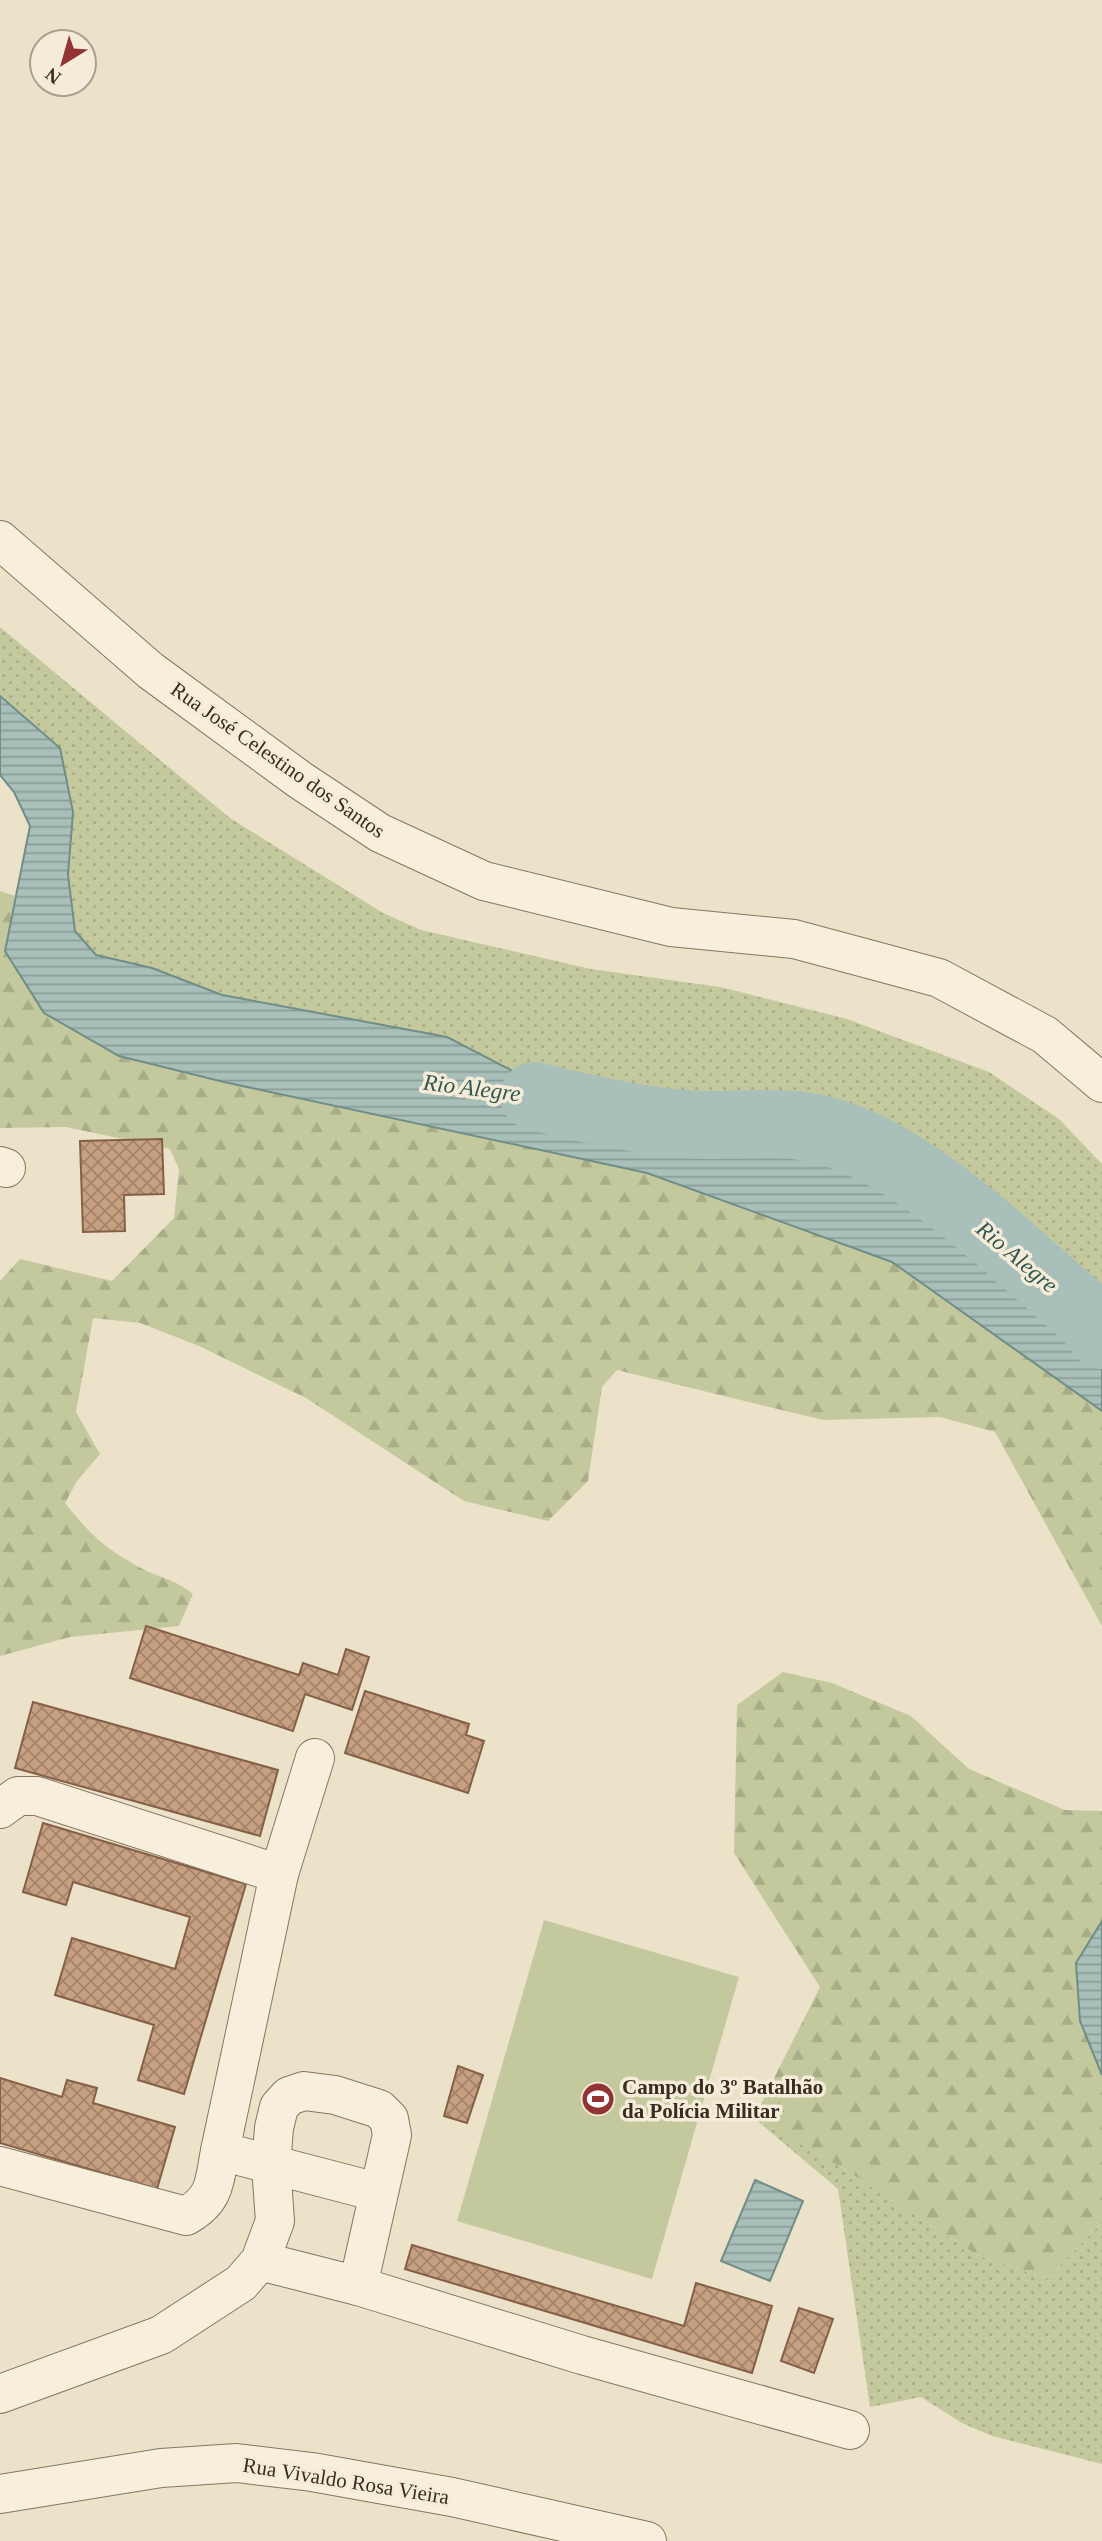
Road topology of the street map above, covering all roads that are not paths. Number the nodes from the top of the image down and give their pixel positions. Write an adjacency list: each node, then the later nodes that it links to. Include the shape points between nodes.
1 (0, 540): 2 (street, Rua José Celestino dos Santos, via 151,671 380,833 484,881 671,927 794,939 939,978 1045,1035)
2 (1102, 1083)
3 (315, 1758): 5 (street)
4 (0, 1809): 5 (street, via 19,1796 37,1796)
5 (279, 1874): 6 (street)
6 (220, 2151): 7 (street, via 212,2193 202,2207 186,2216); 8 (street)
7 (0, 2166)
8 (271, 2166): 9 (street); 9 (street, via 279,2108 289,2096 304,2091 335,2095 379,2109 389,2119 392,2136); 10 (street, via 275,2221)
9 (377, 2192): 11 (street)
10 (260, 2261): 11 (street); 12 (street, via 241,2283 161,2335)
11 (358, 2286): 13 (street)
12 (0, 2393)
13 (850, 2430)
14 (0, 2494): 15 (street, Rua Vivaldo Rosa Vieira, via 161,2468 237,2463 452,2497)
15 (647, 2541)

